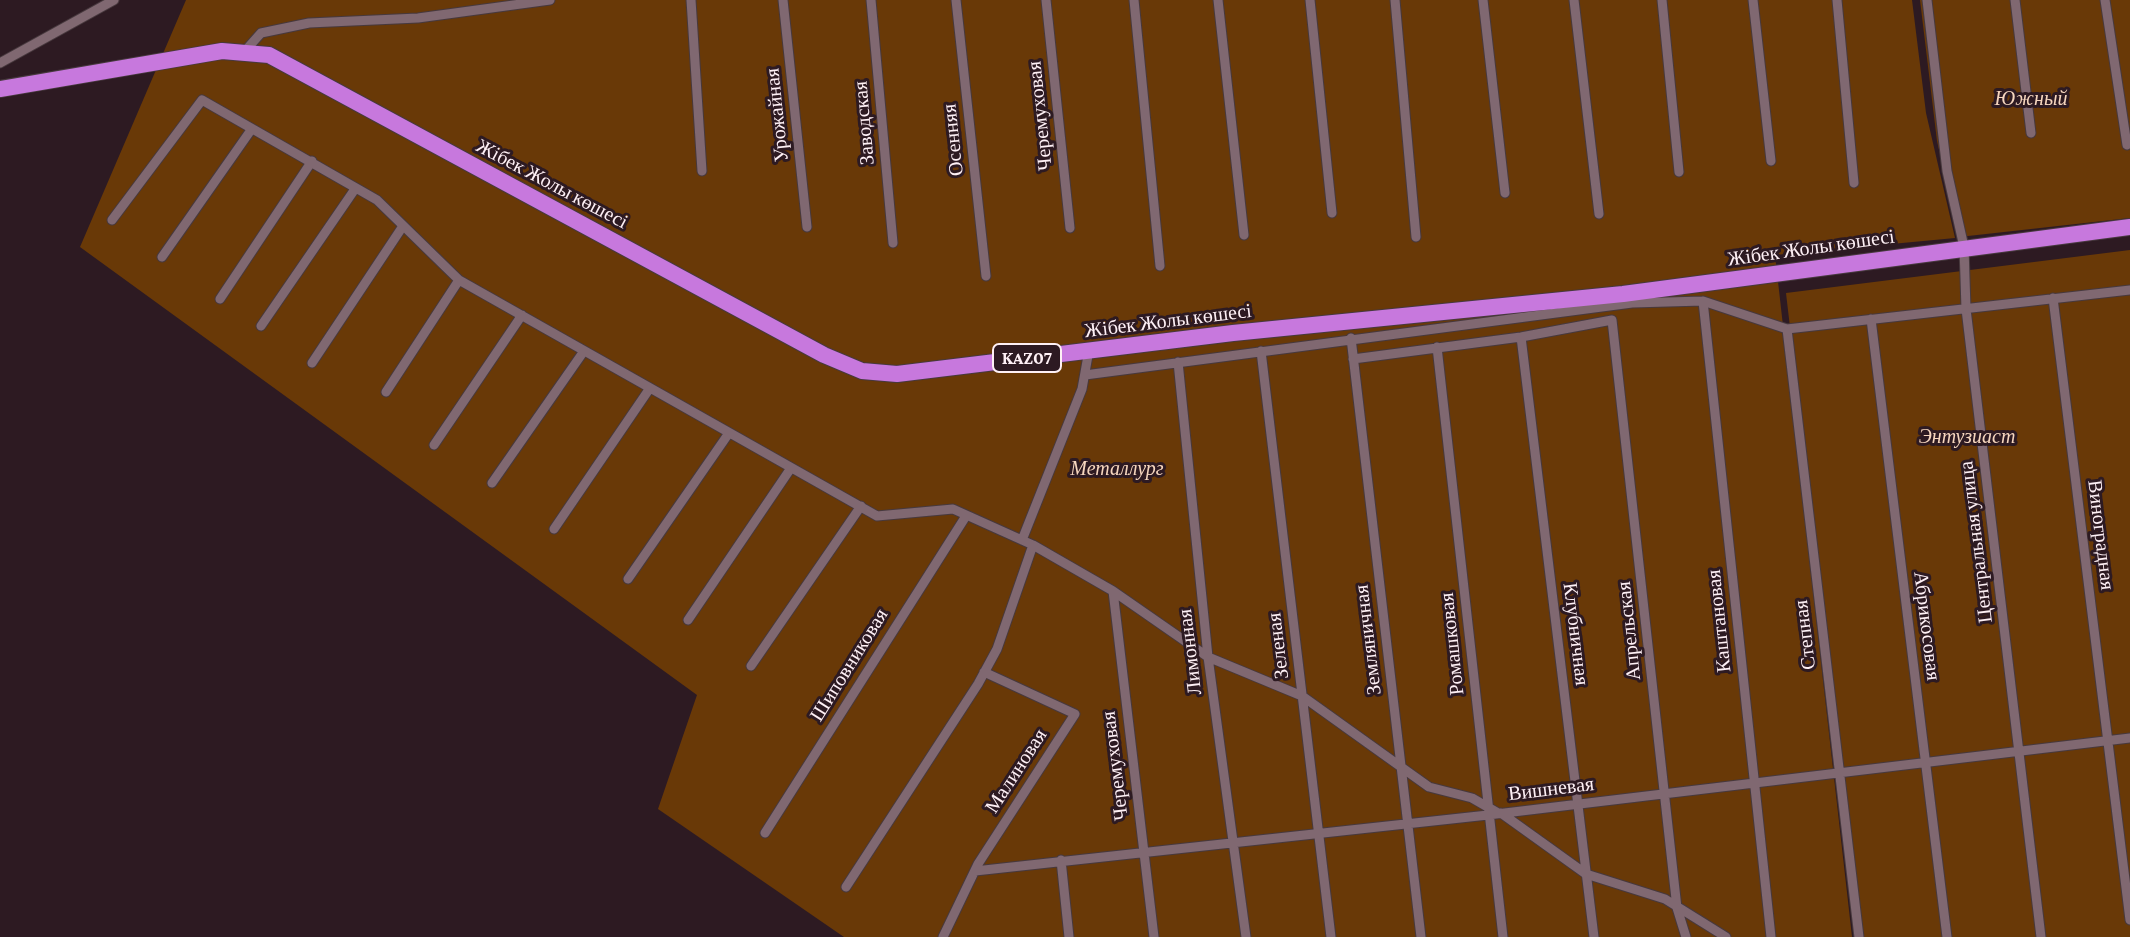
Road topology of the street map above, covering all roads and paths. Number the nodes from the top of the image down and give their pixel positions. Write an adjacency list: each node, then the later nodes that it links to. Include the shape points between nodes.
1 (114, 0): 21 (street)
2 (550, 0): 20 (street, via 418,18 309,23 261,33)
3 (691, 0): 28 (street)
4 (783, 0): 37 (street, Урожайная)
5 (871, 0): 42 (street, Заводская)
6 (956, 0): 46 (street, Осенняя)
7 (1046, 0): 39 (street, Черемуховая)
8 (1134, 0): 45 (street)
9 (1218, 0): 40 (street)
10 (1310, 0): 33 (street)
11 (1395, 0): 41 (street)
12 (1483, 0): 32 (street)
13 (1574, 0): 34 (street)
14 (1662, 0): 29 (street)
15 (1753, 0): 27 (street)
16 (1837, 0): 30 (street)
17 (1927, 0): 43 (street, Центральная улица, via 1947,171)
18 (2015, 0): 24 (street)
19 (2105, 0): 25 (street)
20 (245, 51): 22 (highway, Жібек Жолы көшесі / KAZ07); 60 (highway, Жібек Жолы көшесі / KAZ07, via 293,67 862,371 935,371)
21 (0, 63)
22 (0, 89)
23 (251, 130): 26 (street); 35 (street, via 202,100); 44 (street)
24 (2031, 133)
25 (2127, 145)
26 (312, 161): 31 (street); 50 (street)
27 (1771, 161)
28 (702, 171)
29 (1679, 172)
30 (1854, 183)
31 (355, 189): 36 (street, via 377,200); 55 (street)
32 (1505, 193)
33 (1332, 213)
34 (1599, 214)
35 (112, 220)
36 (403, 226): 47 (street); 65 (street)
37 (807, 227)
38 (2130, 227): 43 (highway, Жібек Жолы көшесі / KAZ07)
39 (1070, 228)
40 (1244, 235)
41 (1416, 237)
42 (893, 243)
43 (1964, 247): 52 (street, Центральная улица); 60 (highway, Жібек Жолы көшесі / KAZ07, via 1623,294)
44 (162, 257)
45 (1160, 266)
46 (986, 276)
47 (459, 280): 53 (street); 68 (street)
48 (2130, 290): 49 (street)
49 (2053, 298): 52 (street); 86 (street, Виноградная)
50 (220, 299)
51 (1703, 301): 56 (street); 58 (street, via 1632,303); 91 (street, Каштановая)
52 (1966, 309): 54 (street); 87 (street, Центральная улица)
53 (522, 315): 61 (street); 70 (street)
54 (1871, 319): 56 (street); 88 (street, Абрикосовая)
55 (261, 326)
56 (1787, 329): 90 (street, Степная)
57 (1521, 337): 59 (street); 92 (street, Апрельская, via 1612,320); 93 (street, Клубничная)
58 (1351, 338): 62 (street); 63 (street, Земляничная)
59 (1437, 347): 63 (street); 94 (street, Ромашковая)
60 (1089, 350): 66 (street)
61 (584, 351): 67 (street); 72 (street)
62 (1261, 351): 64 (street); 84 (street, Зеленая)
63 (1353, 359): 89 (street, Земляничная)
64 (1178, 362): 66 (street); 81 (street, Лимонная)
65 (312, 363)
66 (1085, 375): 76 (street)
67 (650, 388): 69 (street); 75 (street)
68 (386, 392)
69 (729, 433): 71 (street); 78 (street)
70 (434, 445)
71 (791, 468): 73 (street); 80 (street)
72 (492, 483)
73 (861, 506): 74 (street, via 877,516 953,509); 82 (street)
74 (966, 516): 76 (street); 96 (street, Шиповниковая)
75 (554, 529)
76 (1022, 540): 77 (street)
77 (1033, 545): 79 (street); 83 (street)
78 (628, 579)
79 (1113, 591): 81 (street); 99 (street, Черемуховая)
80 (688, 620)
81 (1208, 657): 84 (street); 98 (street, Лимонная)
82 (751, 666)
83 (984, 672): 101 (street, Малиновая, via 1075,714); 103 (street)
84 (1302, 696): 89 (street); 97 (street, Зеленая)
85 (2130, 738): 86 (street, Вишневая)
86 (2109, 741): 87 (street, Вишневая); 105 (street, Виноградная)
87 (2019, 753): 88 (street, Вишневая); 119 (street, Центральная улица)
88 (1926, 764): 90 (street, Вишневая); 118 (street, Абрикосовая)
89 (1401, 767): 94 (street, via 1429,787); 95 (street, Земляничная)
90 (1840, 772): 91 (street, Вишневая); 117 (street, Степная)
91 (1754, 783): 92 (street, Вишневая); 116 (street, Каштановая)
92 (1665, 792): 93 (street, Вишневая); 104 (street, Апрельская)
93 (1579, 803): 94 (street, Вишневая); 102 (street, Клубничная)
94 (1494, 812): 95 (street, Вишневая); 102 (street); 112 (street, Ромашковая)
95 (1408, 823): 97 (street, Вишневая); 111 (street, Земляничная)
96 (765, 833)
97 (1318, 833): 98 (street, Вишневая); 110 (street, Зеленая)
98 (1233, 841): 99 (street, Вишневая); 109 (street, Лимонная)
99 (1144, 853): 100 (street, Вишневая); 108 (street, Черемуховая)
100 (1061, 860): 101 (street, Вишневая); 107 (street)
101 (975, 871): 106 (street, Малиновая)
102 (1586, 874): 104 (street, via 1665,899); 113 (street, Клубничная)
103 (846, 887)
104 (1677, 908): 114 (street, Апрельская); 115 (street)
105 (2130, 920)
106 (943, 937)
107 (1069, 937)
108 (1154, 937)
109 (1246, 937)
110 (1331, 937)
111 (1421, 937)
112 (1503, 937)
113 (1594, 937)
114 (1686, 937)
115 (1726, 937)
116 (1771, 937)
117 (1859, 937)
118 (1947, 937)
119 (2041, 937)

